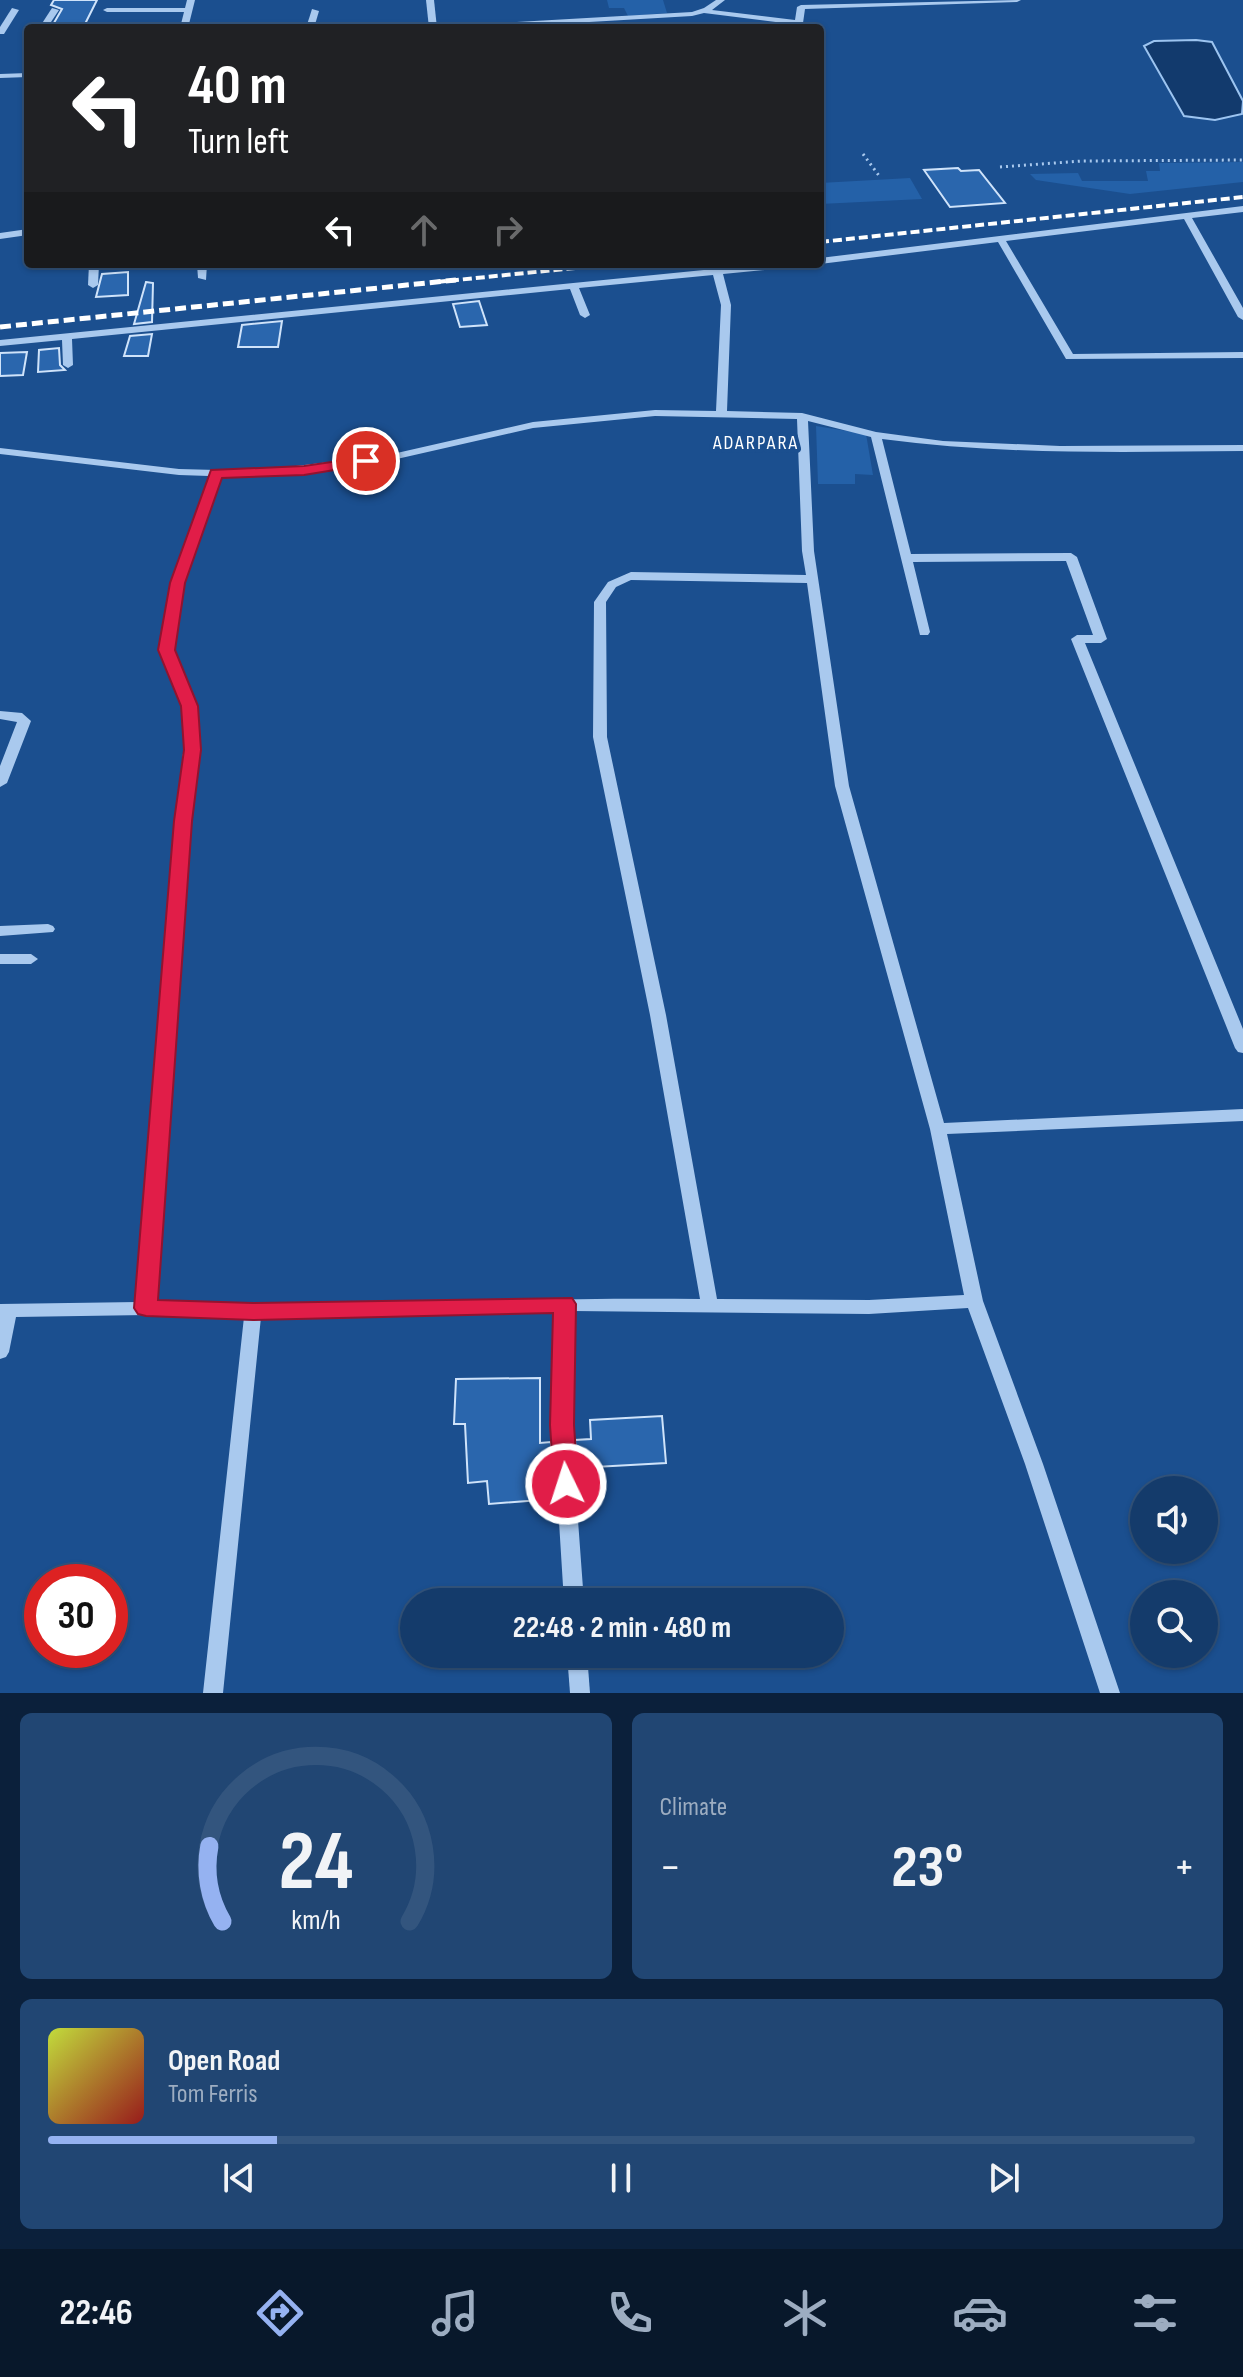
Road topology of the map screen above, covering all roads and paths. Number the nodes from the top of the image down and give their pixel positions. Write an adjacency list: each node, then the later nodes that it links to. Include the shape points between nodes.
1 (191, 0): 8 (street)
2 (430, 0): 14 (street)
3 (721, 0): 10 (street)
4 (1017, 0): 10 (street, via 801,7 799,23)
5 (103, 5): 8 (street)
6 (15, 10): 16 (street)
7 (55, 10): 11 (street)
8 (188, 10): 12 (street)
9 (315, 11): 13 (street)
10 (705, 11): 15 (street)
11 (46, 24)
12 (185, 24)
13 (311, 24)
14 (433, 24)
15 (595, 24)
16 (1, 32)
17 (24, 75): 18 (street)
18 (0, 76)
19 (863, 154): 22 (path)
20 (1243, 160): 21 (path)
21 (1000, 167)
22 (880, 177)
23 (1243, 209): 24 (street)
24 (1186, 215): 27 (street); 36 (street)
25 (24, 233): 26 (street)
26 (0, 236)
27 (1000, 238): 28 (street); 41 (street, via 1070,357)
28 (824, 260)
29 (94, 268): 34 (street)
30 (202, 268): 33 (street)
31 (764, 268): 32 (street)
32 (718, 274): 35 (street); 43 (street, via 726,305)
33 (203, 278)
34 (93, 285)
35 (574, 287): 37 (street); 39 (street)
36 (1238, 298): 38 (street)
37 (585, 315)
38 (1243, 317)
39 (67, 335): 40 (street); 42 (street)
40 (0, 343)
41 (1243, 355)
42 (68, 365)
43 (721, 415): 44 (street); 48 (street, via 576,419 345,465)
44 (802, 416): 45 (street); 50 (street)
45 (876, 435): 46 (street, via 999,447); 49 (street)
46 (1243, 448)
47 (0, 451): 48 (street)
48 (216, 473): 64 (street, via 178,583 167,650 190,706 193,750 183,821)
49 (908, 558): 51 (street); 58 (street, via 1071,557 1101,639 1077,639)
50 (812, 579): 60 (street, via 842,786); 63 (street, via 631,576 607,587 600,602 600,737 658,1015)
51 (924, 632)
52 (0, 715): 53 (street, via 24,721)
53 (0, 783)
54 (48, 929): 55 (street)
55 (0, 931)
56 (0, 959): 57 (street)
57 (31, 959)
58 (1243, 1048)
59 (1243, 1115): 60 (street)
60 (938, 1129): 61 (street)
61 (974, 1301): 63 (street); 72 (street)
62 (564, 1304): 63 (street); 66 (street); 68 (street, via 562,1425)
63 (710, 1307)
64 (146, 1308): 65 (street); 66 (street)
65 (4, 1311): 67 (street)
66 (253, 1311): 70 (street)
67 (0, 1352)
68 (573, 1588)
69 (578, 1668): 71 (street)
70 (213, 1693)
71 (580, 1693)
72 (1110, 1693)

